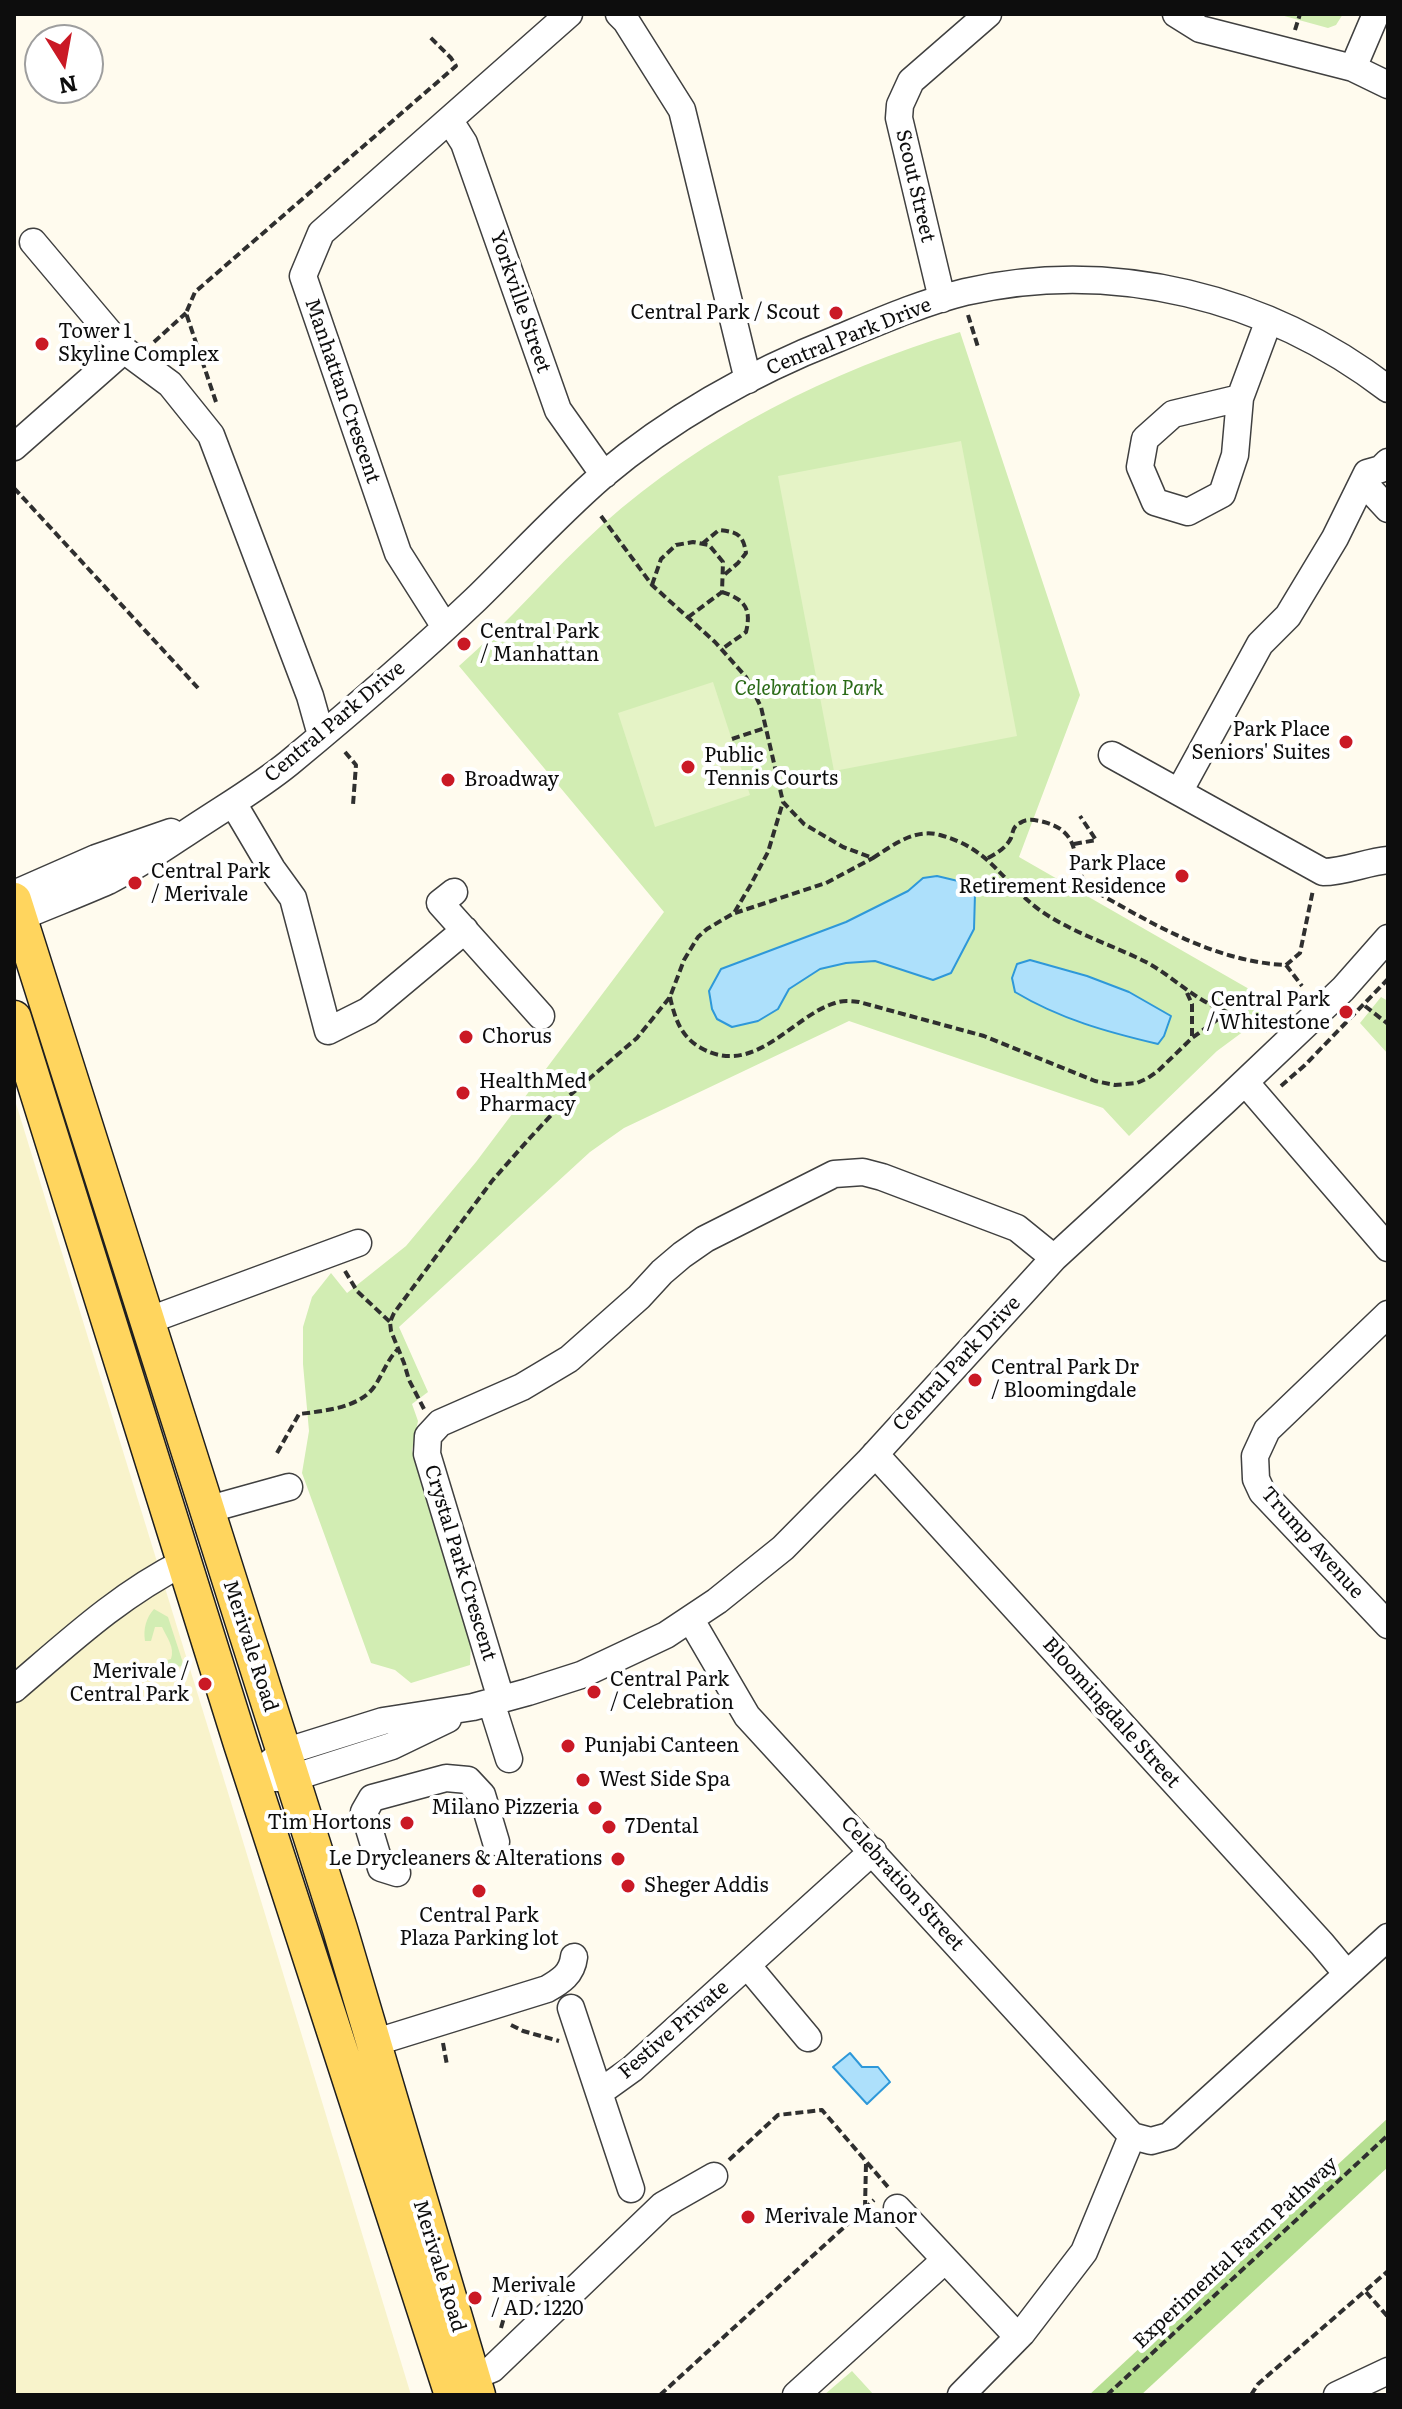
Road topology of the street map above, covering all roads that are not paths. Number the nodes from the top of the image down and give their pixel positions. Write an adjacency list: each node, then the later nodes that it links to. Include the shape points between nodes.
1 (569, 14): 8 (street, Manhattan Crescent)
2 (619, 14): 13 (street, via 682,110)
3 (988, 14): 10 (street, Scout Street, via 911,81 900,105 899,118)
4 (1176, 14): 6 (street, via 1200,29)
5 (1376, 14): 6 (street)
6 (1353, 68): 7 (street)
7 (1388, 85)
8 (450, 121): 18 (street, Yorkville Street, via 464,143 558,410); 21 (street, Manhattan Crescent, via 321,233 303,276 398,553)
9 (33, 242): 12 (street)
10 (952, 296): 11 (street, Central Park Drive, via 1036,282 1117,282 1196,294); 13 (street, Central Park Drive, via 809,350)
11 (1269, 320): 14 (street, Central Park Drive, via 1335,353); 15 (street)
12 (137, 348): 16 (street); 22 (street, via 211,435)
13 (748, 380): 18 (street, Central Park Drive)
14 (1388, 389)
15 (1240, 398): 15 (street, via 1235,455 1222,494 1188,512 1155,502 1140,467 1145,439 1173,414)
16 (14, 447)
17 (1388, 462): 19 (street, via 1367,473)
18 (604, 475): 21 (street, Central Park Drive)
19 (1363, 482): 20 (street); 24 (street, via 1288,616 1260,644)
20 (1388, 509)
21 (445, 627): 22 (street, Central Park Drive)
22 (321, 735): 25 (street, Central Park Drive)
23 (1112, 755): 24 (street)
24 (1179, 792): 26 (street, via 1323,872)
25 (233, 803): 28 (street, Central Park Drive, via 108,880); 29 (street, via 293,898 328,1031 368,1011)
26 (1388, 860)
27 (454, 892): 29 (street, via 440,903)
28 (15, 907): 38 (main road, Merivale Road)
29 (465, 930): 31 (street, via 527,989)
30 (1388, 938): 33 (street, Central Park Drive, via 1343,989)
31 (541, 1016)
32 (14, 1018): 42 (main road, Merivale Road)
33 (1245, 1082): 35 (street); 36 (street, Central Park Drive)
34 (346, 1248): 38 (street)
35 (1388, 1248)
36 (1054, 1258): 39 (street, Central Park Drive); 46 (street, Crystal Park Crescent, via 1017,1228 882,1177 834,1174 705,1239 569,1359 433,1429 427,1444 429,1465)
37 (1388, 1314): 44 (street, Trump Avenue, via 1267,1430 1255,1456 1262,1492)
38 (147, 1321): 41 (main road, Merivale Road)
39 (875, 1454): 43 (street, Central Park Drive, via 783,1548); 56 (street, Bloomingdale Street)
40 (289, 1487): 41 (street)
41 (206, 1510): 48 (main road, Merivale Road)
42 (183, 1563): 45 (street, via 116,1603); 49 (main road, Merivale Road)
43 (691, 1620): 46 (street, Central Park Drive, via 581,1675); 51 (street, Celebration Street, via 747,1716)
44 (1388, 1625)
45 (14, 1689)
46 (488, 1702): 47 (street, Crystal Park Crescent); 48 (street, Central Park Drive, via 392,1746)
47 (509, 1759)
48 (288, 1765): 49 (street, Central Park Drive); 59 (main road, Merivale Road)
49 (252, 1777): 68 (main road, Merivale Road)
50 (496, 1842): 52 (street, via 482,1795 468,1780 446,1778 372,1798 364,1812 381,1868)
51 (873, 1851): 55 (street, Festive Private); 61 (street, Celebration Street)
52 (397, 1873)
53 (1388, 1937): 56 (street)
54 (574, 1957): 59 (street, via 564,1979 547,1989)
55 (747, 1965): 58 (street, Festive Private); 60 (street, Festive Private)
56 (1347, 1974): 61 (street, via 1169,2136 1151,2141)
57 (571, 2008): 60 (street, Festive Private)
58 (808, 2038)
59 (373, 2043): 68 (main road, Merivale Road)
60 (600, 2092): 63 (street, Festive Private)
61 (1132, 2136): 66 (street, via 1084,2252)
62 (714, 2176): 68 (street, via 663,2205 492,2369)
63 (631, 2189)
64 (897, 2208): 65 (street)
65 (945, 2260): 66 (street); 69 (street)
66 (1018, 2337): 70 (street)
67 (1388, 2371): 71 (street)
68 (463, 2388)
69 (796, 2395)
70 (961, 2395)
71 (1337, 2395)

